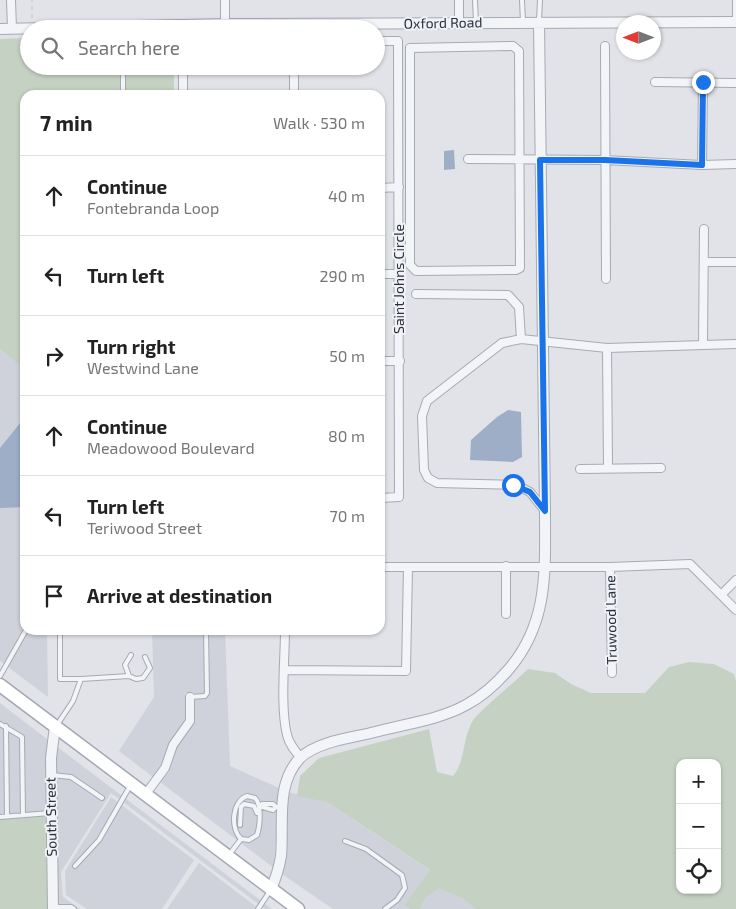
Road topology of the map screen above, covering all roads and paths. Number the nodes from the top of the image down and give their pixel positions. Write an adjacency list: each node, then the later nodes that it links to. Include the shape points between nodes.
1 (12, 0): 18 (street)
2 (32, 0): 9 (path)
3 (225, 0): 10 (street)
4 (459, 0): 11 (street)
5 (475, 0): 12 (lane)
6 (522, 0): 13 (lane)
7 (540, 0): 14 (lane)
8 (735, 0): 15 (lane)
9 (32, 19)
10 (226, 20)
11 (459, 22): 12 (street, Oxford Road); 17 (street, Oxford Road)
12 (476, 22): 13 (street, Oxford Road)
13 (523, 22): 14 (street, Oxford Road)
14 (539, 22): 15 (street, Oxford Road); 35 (street)
15 (735, 22)
16 (385, 24): 17 (street, Oxford Road)
17 (398, 24): 22 (street, Saint Johns Circle)
18 (12, 28): 19 (street, Oxford Road); 20 (street, Oxford Road)
19 (20, 28)
20 (0, 29)
21 (385, 41): 22 (street)
22 (398, 41): 39 (street, Saint Johns Circle)
23 (605, 46): 36 (street)
24 (123, 75): 30 (lane)
25 (183, 75): 31 (street)
26 (294, 75): 32 (street)
27 (656, 82): 28 (street)
28 (703, 82): 29 (street); 38 (street)
29 (736, 83)
30 (123, 90)
31 (184, 90)
32 (294, 90)
33 (468, 159): 34 (street)
34 (520, 159): 34 (street, via 517,46 410,48 412,270 520,268); 35 (street)
35 (540, 160): 36 (street); 49 (street)
36 (605, 160): 38 (street); 46 (street)
37 (736, 164): 38 (street)
38 (702, 165)
39 (400, 187): 40 (street); 45 (street, Saint Johns Circle)
40 (385, 188)
41 (704, 229): 42 (street)
42 (705, 262): 43 (street); 50 (street)
43 (736, 262)
44 (385, 274): 45 (street)
45 (399, 274): 54 (street, Saint Johns Circle)
46 (606, 279)
47 (416, 294): 48 (street, via 508,295 519,307)
48 (521, 339): 49 (street); 59 (street, via 502,343 427,401 422,416 424,470 428,478 437,483 516,485 530,492)
49 (543, 340): 52 (street); 59 (street)
50 (703, 344): 51 (street); 52 (street)
51 (736, 344)
52 (607, 348): 55 (street)
53 (385, 361): 54 (street)
54 (400, 361): 58 (street, Saint Johns Circle, via 399,497)
55 (608, 467): 56 (street); 57 (street)
56 (660, 468)
57 (580, 469)
58 (385, 498)
59 (545, 511): 61 (street)
60 (506, 566): 61 (street); 63 (street); 68 (street)
61 (545, 566): 64 (street); 85 (street, via 537,621 528,644 500,680 483,694 465,706 443,714 329,743)
62 (385, 567): 63 (street)
63 (408, 567): 75 (street, via 406,670)
64 (610, 567): 66 (street, via 690,564); 76 (street, Truwood Lane)
65 (736, 580): 66 (street)
66 (721, 595): 67 (street)
67 (736, 610)
68 (506, 614)
69 (23, 635): 77 (lane)
70 (60, 635): 79 (lane, via 60,679)
71 (206, 635): 81 (lane, via 207,693)
72 (285, 635): 75 (street)
73 (130, 656): 78 (lane, via 125,665)
74 (145, 657): 78 (lane, via 150,668 147,675 140,679)
75 (285, 670): 85 (street, via 287,735)
76 (612, 673)
77 (0, 676)
78 (129, 676): 79 (lane)
79 (80, 679): 84 (lane, via 73,701)
80 (0, 685): 84 (main road)
81 (190, 697): 88 (street, via 190,721 173,745 166,768)
82 (0, 724): 83 (lane)
83 (6, 726): 93 (lane, via 22,737); 95 (lane)
84 (55, 726): 86 (street, South Street); 87 (main road)
85 (301, 758): 91 (street, via 290,772)
86 (51, 775): 89 (lane, via 71,777); 92 (street, South Street)
87 (132, 784): 88 (main road); 100 (lane, via 99,840)
88 (145, 795): 99 (main road)
89 (102, 798)
90 (260, 807): 91 (lane, via 273,804); 96 (lane); 97 (lane, via 255,798 241,798 235,812 235,831)
91 (279, 807): 101 (street, via 281,855)
92 (52, 813): 93 (lane); 102 (street, South Street)
93 (22, 815): 95 (lane)
94 (0, 816): 95 (lane)
95 (7, 816)
96 (259, 820): 97 (lane, via 258,835 249,840); 97 (lane, via 254,806 244,804 240,813)
97 (239, 837): 99 (lane)
98 (345, 841): 106 (lane, via 366,849 402,875 405,888 397,900)
99 (228, 856): 101 (main road)
100 (75, 866)
101 (271, 889): 104 (lane); 105 (main road)
102 (53, 908): 103 (lane)
103 (74, 909)
104 (258, 909)
105 (298, 909)
106 (384, 909)

